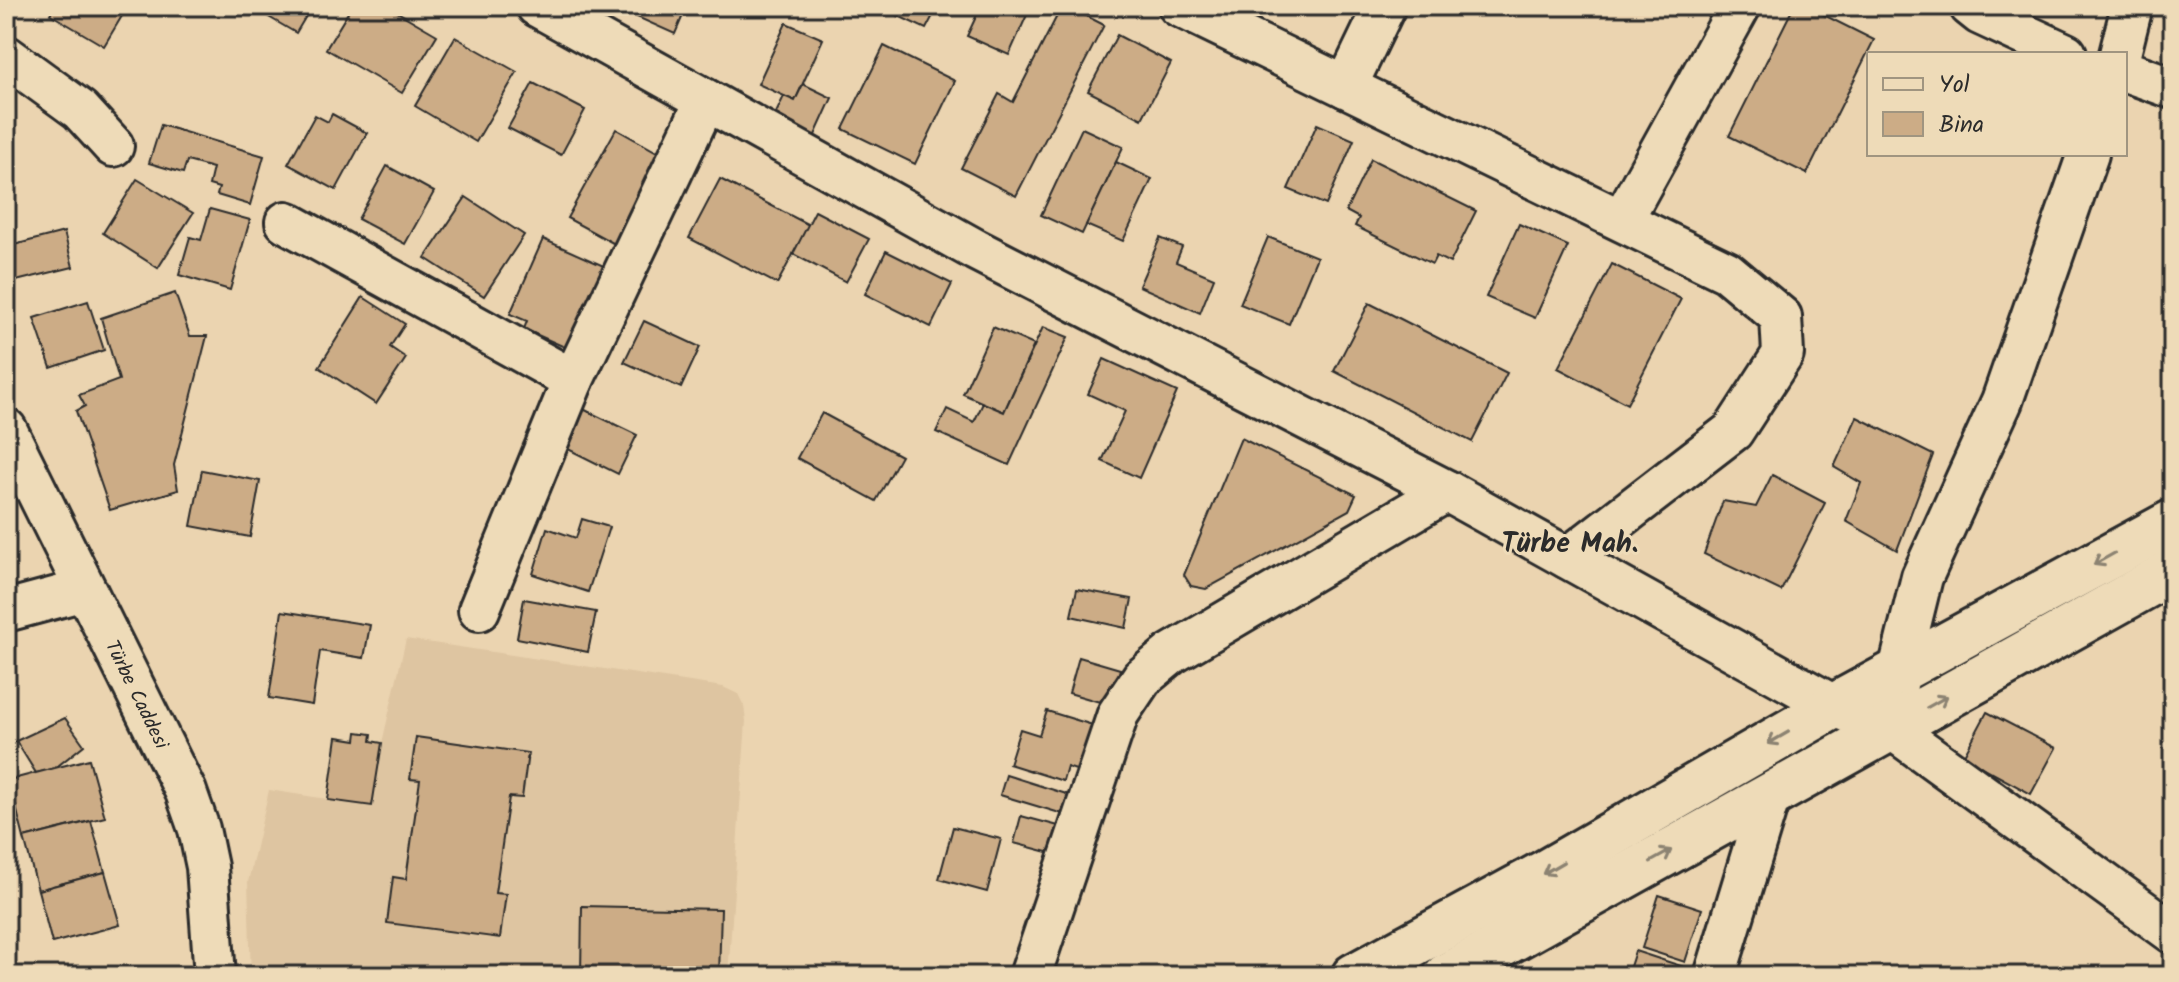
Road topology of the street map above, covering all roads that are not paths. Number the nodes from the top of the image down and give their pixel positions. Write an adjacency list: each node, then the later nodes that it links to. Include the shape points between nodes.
1 (537, 6): 13 (street)
2 (1179, 6): 11 (street)
3 (1385, 6): 11 (street)
4 (1740, 6): 16 (street)
5 (1970, 6): 7 (street)
6 (2132, 6): 8 (street)
7 (2062, 52)
8 (2120, 52)
9 (6, 56): 14 (street, via 80,110)
10 (2127, 72): 12 (street)
11 (1346, 87): 16 (street)
12 (2173, 88)
13 (706, 100): 18 (street); 20 (street, via 976,250)
14 (113, 146)
15 (2087, 156): 27 (street, via 2002,401 1922,577)
16 (1622, 220): 22 (street, via 1727,272 1781,317 1783,354 1733,431)
17 (286, 222): 18 (street)
18 (573, 380): 25 (street)
19 (6, 429): 24 (street, Türbe Caddesi)
20 (1447, 491): 22 (street); 33 (street, via 1171,654 1142,678 1118,714)
21 (2173, 522): 27 (main road, one-way to 27)
22 (1568, 558): 28 (street)
23 (2173, 571): 29 (main road, one-way to 23)
24 (84, 590): 26 (street); 32 (street, Türbe Caddesi, via 186,792 199,829)
25 (479, 610)
26 (6, 611)
27 (1899, 670): 28 (main road); 29 (street)
28 (1834, 706): 29 (street); 34 (main road, one-way to 34)
29 (1891, 728): 30 (main road); 31 (street)
30 (1770, 795): 35 (main road, one-way to 30); 36 (street)
31 (2173, 933)
32 (215, 976)
33 (1030, 976)
34 (1354, 976)
35 (1446, 976)
36 (1715, 976)

